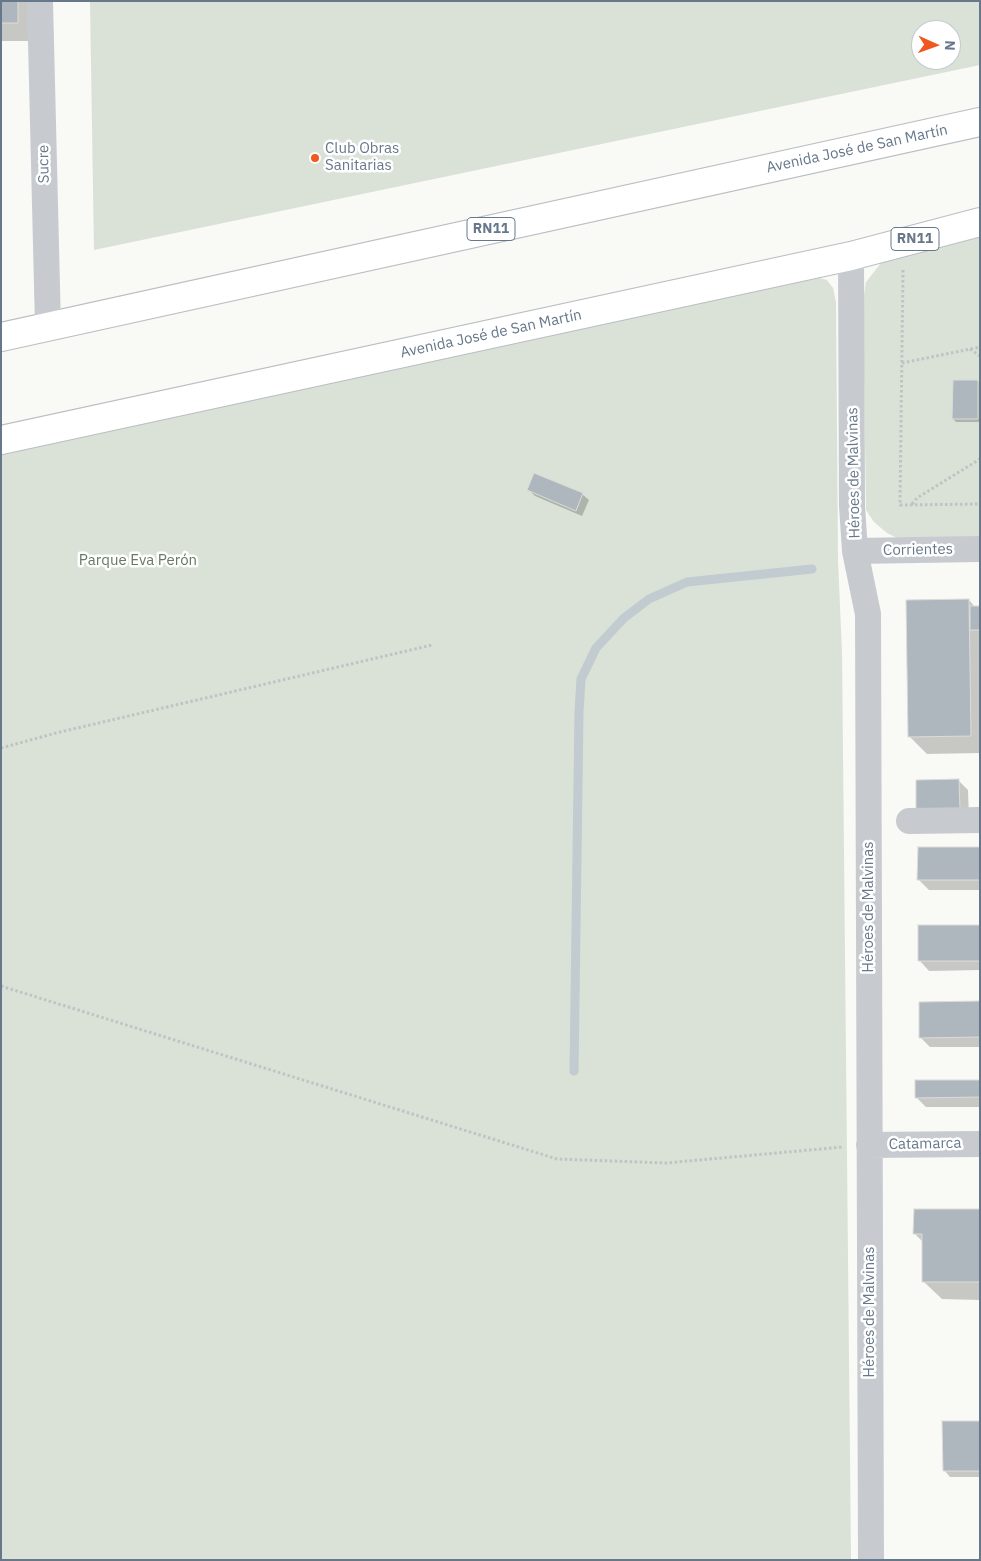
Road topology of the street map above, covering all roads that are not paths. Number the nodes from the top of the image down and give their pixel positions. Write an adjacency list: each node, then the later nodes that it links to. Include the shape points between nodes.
1 (40, 1): 5 (street, Sucre)
2 (980, 122): 5 (main road, Avenida José de San Martín / RN11)
3 (980, 222): 4 (main road, Avenida José de San Martín / RN11)
4 (851, 256): 7 (main road, Avenida José de San Martín / RN11); 9 (street, Héroes de Malvinas)
5 (48, 327): 6 (main road, Avenida José de San Martín / RN11)
6 (1, 337)
7 (1, 440)
8 (980, 549): 9 (street, Corrientes)
9 (855, 550): 13 (street, Héroes de Malvinas, via 868,614)
10 (980, 820): 11 (street)
11 (909, 821)
12 (980, 1144): 13 (street, Catamarca)
13 (869, 1145): 14 (street, Héroes de Malvinas)
14 (871, 1560)

